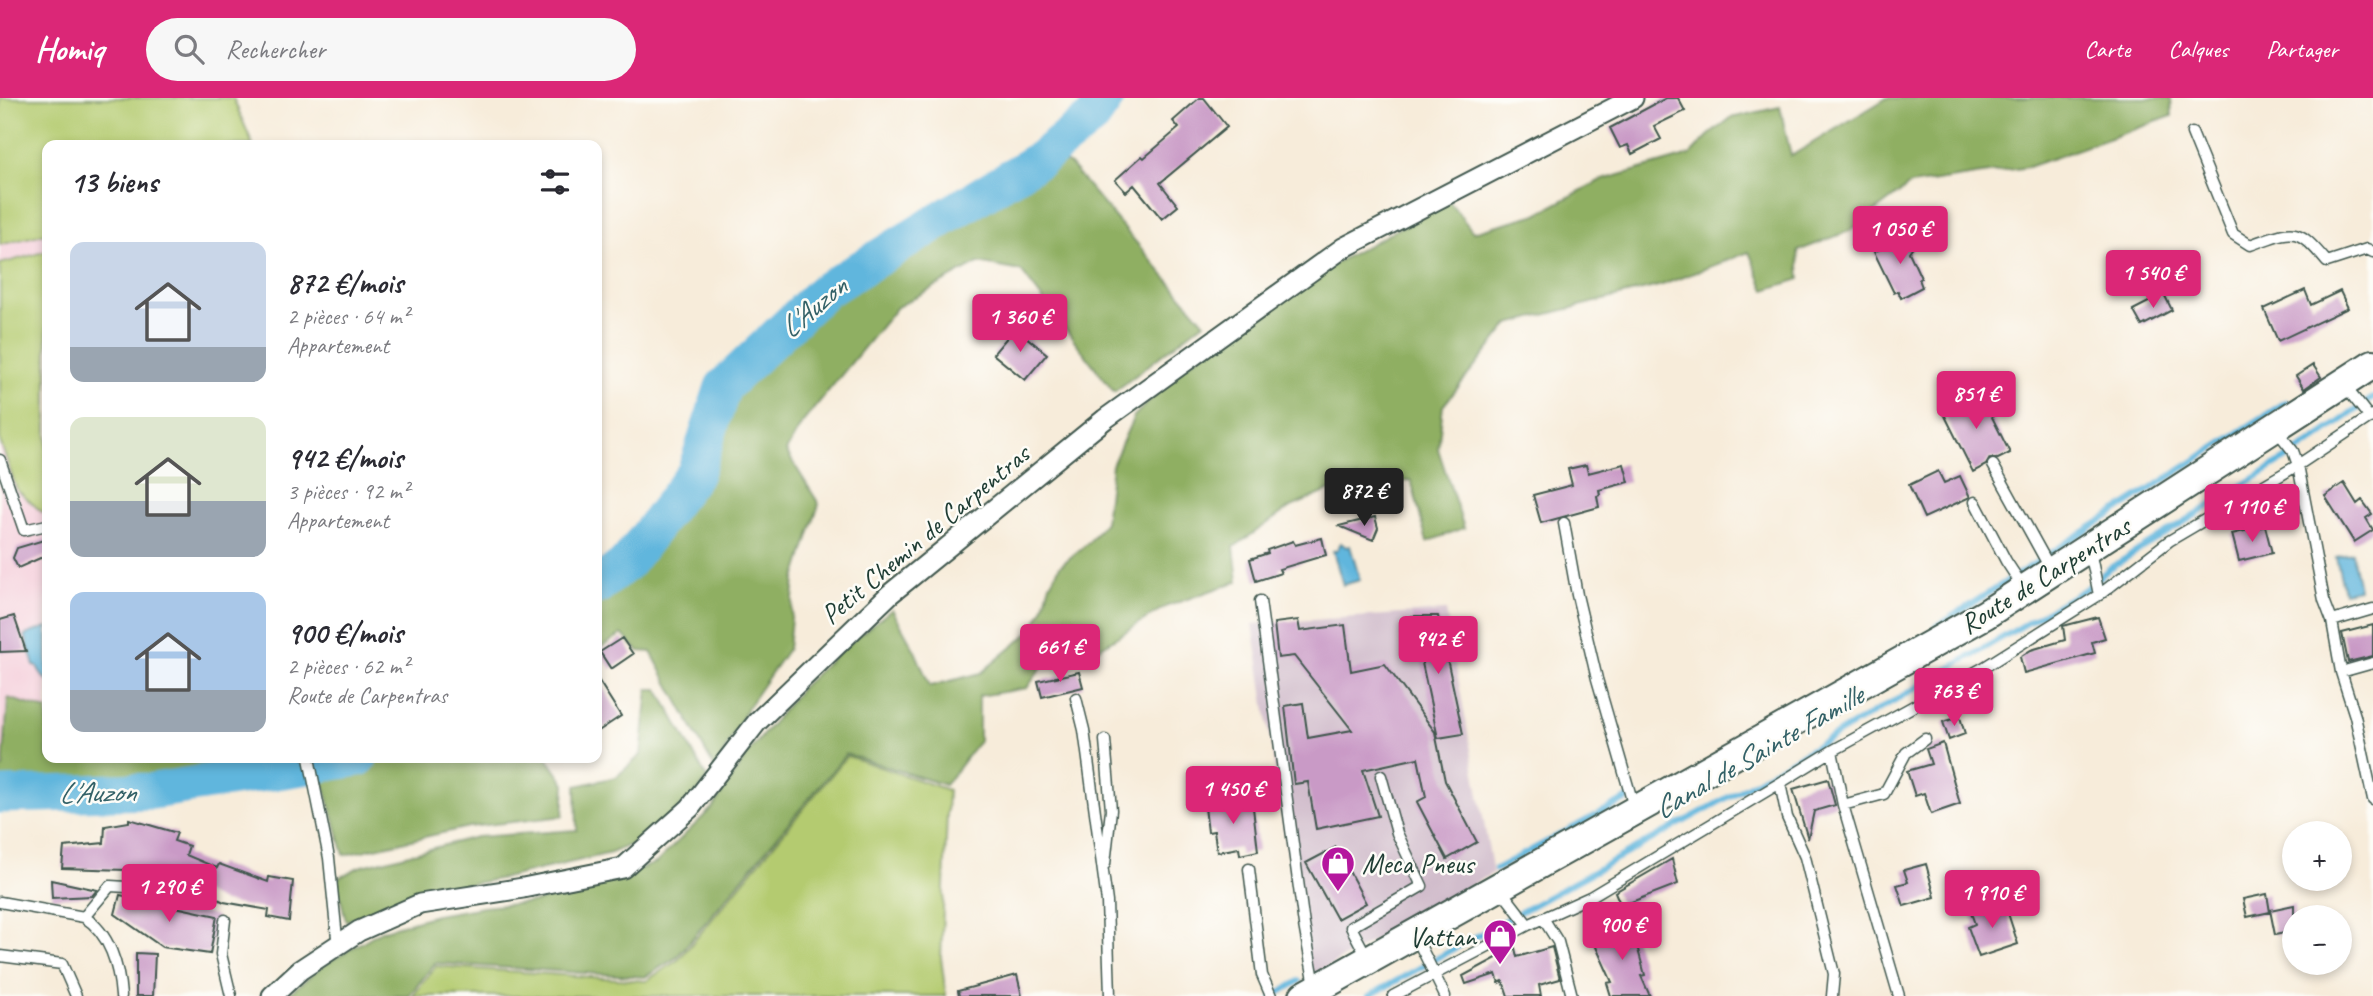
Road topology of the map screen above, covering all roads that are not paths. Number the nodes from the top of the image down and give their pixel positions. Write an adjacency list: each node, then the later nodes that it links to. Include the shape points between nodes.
1 (1633, 98): 52 (street, Petit Chemin de Carpentras, via 1343,248 1105,419 890,594 757,722 690,808 623,867 420,904 359,931 300,970)
2 (2192, 133): 3 (lane, via 2233,234 2250,245 2290,232 2306,237 2327,262 2367,249)
3 (2373, 252)
4 (2373, 364): 5 (main road, Route de Carpentras)
5 (2343, 383): 6 (lane); 7 (main road, Route de Carpentras)
6 (2371, 417): 10 (lane)
7 (2274, 428): 10 (lane); 15 (main road, Route de Carpentras)
8 (0, 460): 11 (lane)
9 (1993, 465): 16 (lane)
10 (2298, 465): 18 (lane, via 2169,541); 21 (lane)
11 (4, 484): 14 (lane, via 24,530)
12 (1975, 502): 17 (lane)
13 (1564, 523): 33 (lane, via 1597,679)
14 (42, 526)
15 (2090, 547): 16 (main road, Route de Carpentras); 18 (lane)
16 (2052, 572): 17 (main road, Route de Carpentras)
17 (2025, 589): 33 (main road, Route de Carpentras)
18 (2098, 594): 27 (lane, via 1983,668)
19 (1260, 601): 48 (lane)
20 (2373, 608): 21 (lane)
21 (2332, 621): 23 (lane)
22 (2373, 663): 23 (lane)
23 (2341, 672): 31 (lane)
24 (1076, 698): 35 (lane)
25 (1925, 739): 32 (lane, via 1906,753 1884,794)
26 (1105, 740): 35 (lane, via 1111,810)
27 (1832, 751): 30 (lane); 32 (lane)
28 (310, 763): 44 (lane, via 329,858)
29 (1381, 776): 46 (lane, via 1397,832 1422,886 1351,927)
30 (1780, 783): 40 (lane, via 1590,897); 58 (lane, via 1787,817 1805,857 1834,974)
31 (2373, 799)
32 (1843, 806): 59 (lane)
33 (1636, 810): 36 (main road, Route de Carpentras)
34 (1249, 869): 54 (lane, via 1262,975)
35 (1103, 875): 53 (lane)
36 (1498, 887): 42 (lane); 43 (main road, Route de Carpentras)
37 (167, 895): 39 (lane, via 110,886)
38 (0, 902): 39 (lane)
39 (84, 917): 50 (lane, via 105,935)
40 (1543, 918): 42 (lane); 57 (lane, via 1558,942)
41 (225, 920): 51 (lane, via 221,954)
42 (1528, 925): 47 (lane)
43 (1415, 934): 46 (main road, Route de Carpentras); 47 (lane)
44 (337, 938)
45 (0, 956): 49 (lane, via 62,964)
46 (1369, 960): 48 (main road, Route de Carpentras)
47 (1435, 973): 55 (lane); 56 (lane)
48 (1310, 993)
49 (76, 996)
50 (121, 996)
51 (231, 996)
52 (272, 996)
53 (1110, 996)
54 (1271, 996)
55 (1393, 996)
56 (1445, 996)
57 (1573, 996)
58 (1832, 996)
59 (1899, 996)

